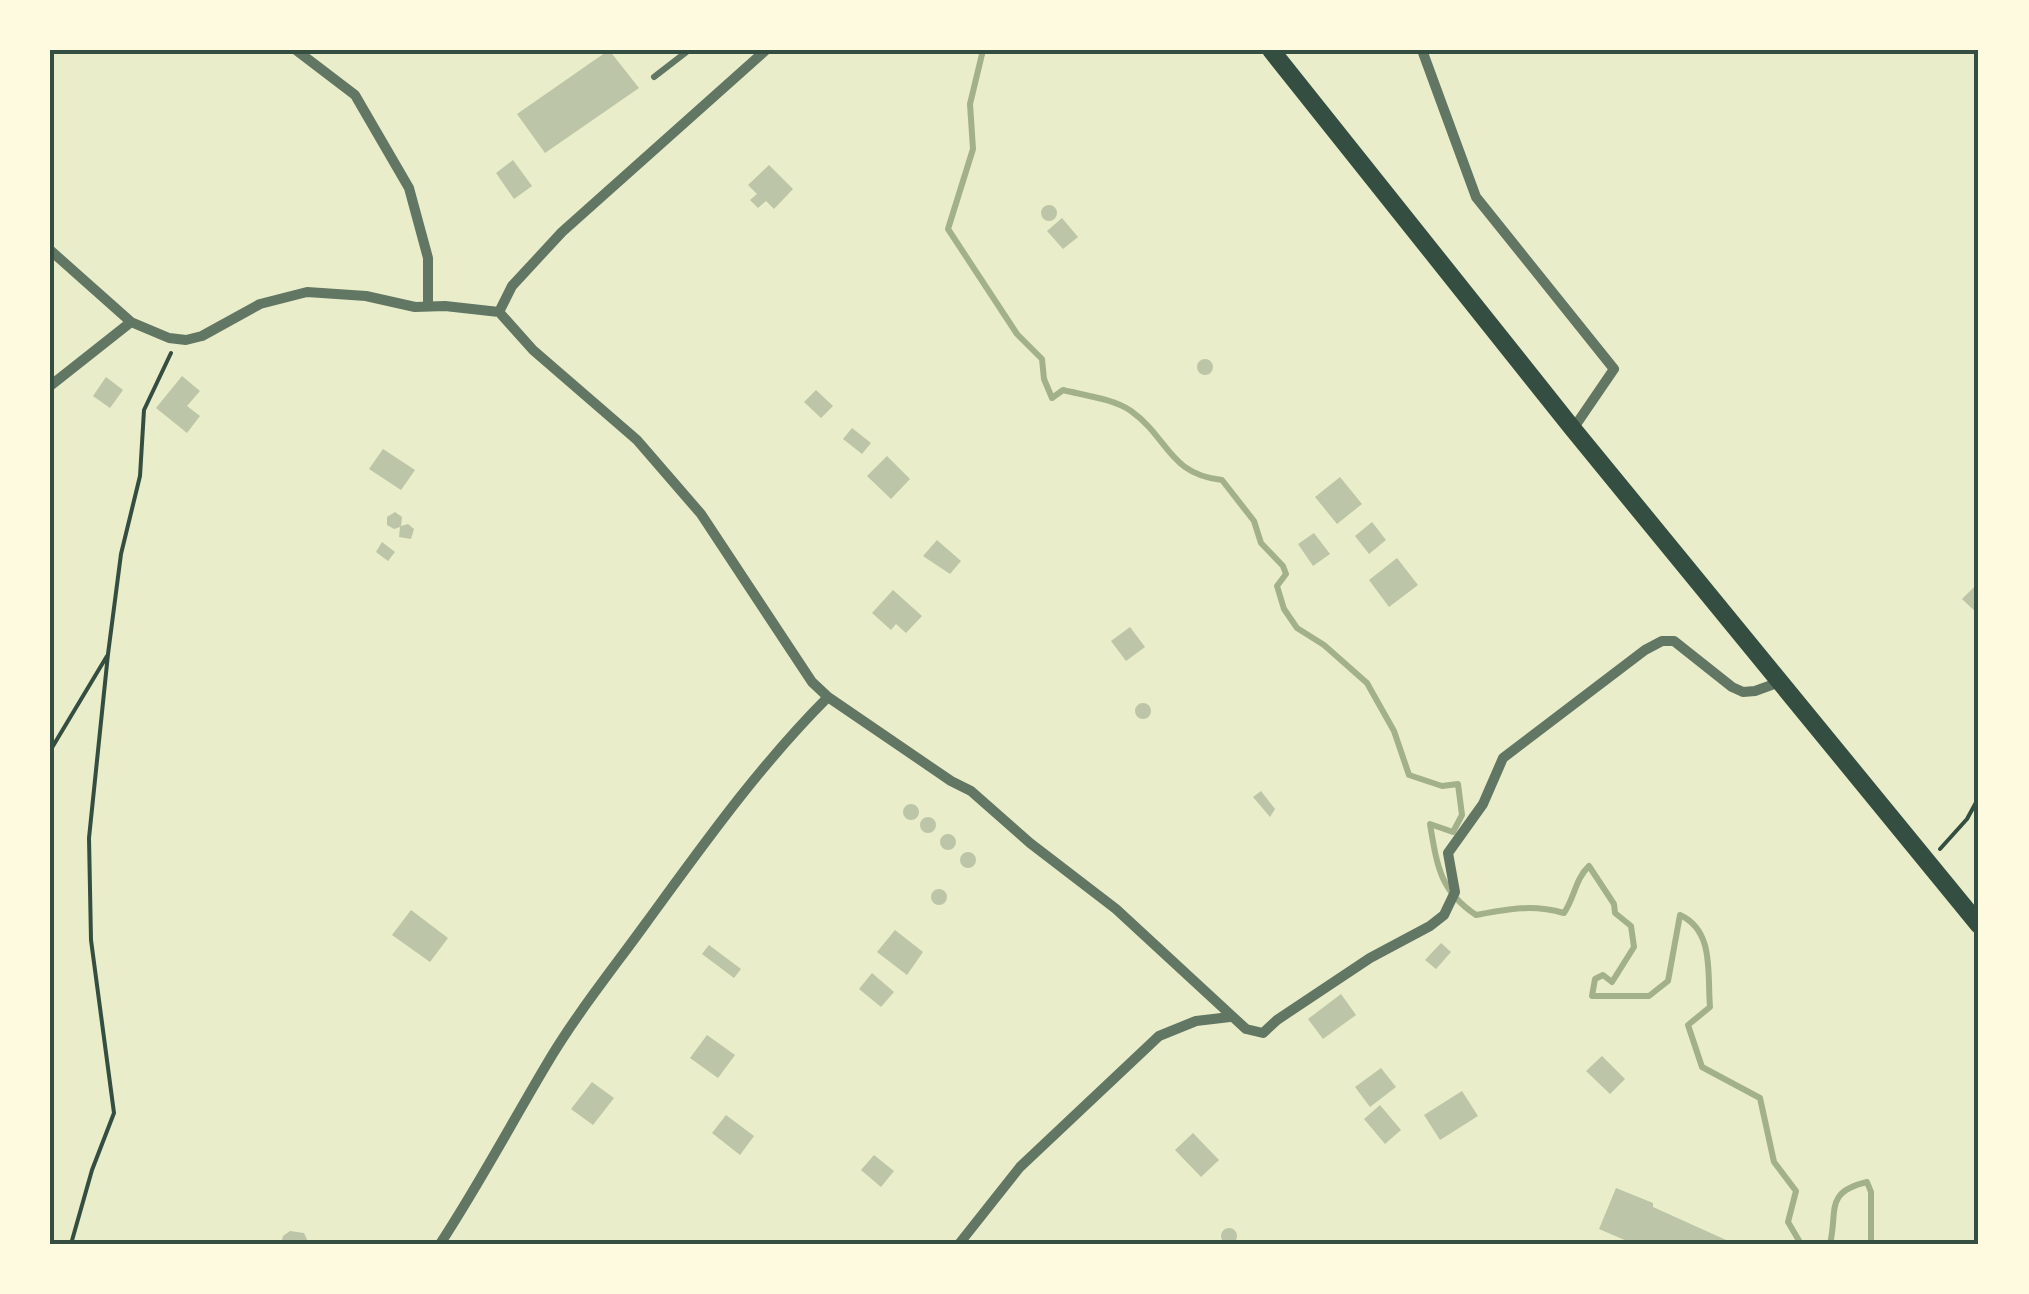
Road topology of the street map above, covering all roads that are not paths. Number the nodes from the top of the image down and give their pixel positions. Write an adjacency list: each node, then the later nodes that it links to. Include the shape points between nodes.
1 (296, 50): 8 (street, via 354,95 410,188 428,258)
2 (689, 50): 6 (lane)
3 (766, 50): 9 (street, via 562,232 512,286)
4 (1271, 50): 12 (main road)
5 (1422, 50): 12 (street, via 1476,197 1614,369)
6 (654, 77)
7 (50, 250): 10 (street)
8 (428, 306): 9 (street); 10 (street, via 307,292 260,304 202,336 169,338)
9 (499, 312): 14 (street, via 532,350 637,440 701,514)
10 (131, 322): 11 (street)
11 (50, 386)
12 (1573, 428): 13 (main road)
13 (1780, 682): 15 (main road); 16 (street, via 1743,692 1674,641 1646,650 1504,758 1483,804 1448,853 1455,892 1444,915 1263,1033)
14 (828, 697): 16 (street, via 971,791 1116,909); 17 (street, via 717,825 614,966 546,1064)
15 (1979, 925)
16 (1230, 1017): 18 (street, via 1196,1021 1160,1036 1020,1167)
17 (440, 1244)
18 (959, 1244)

